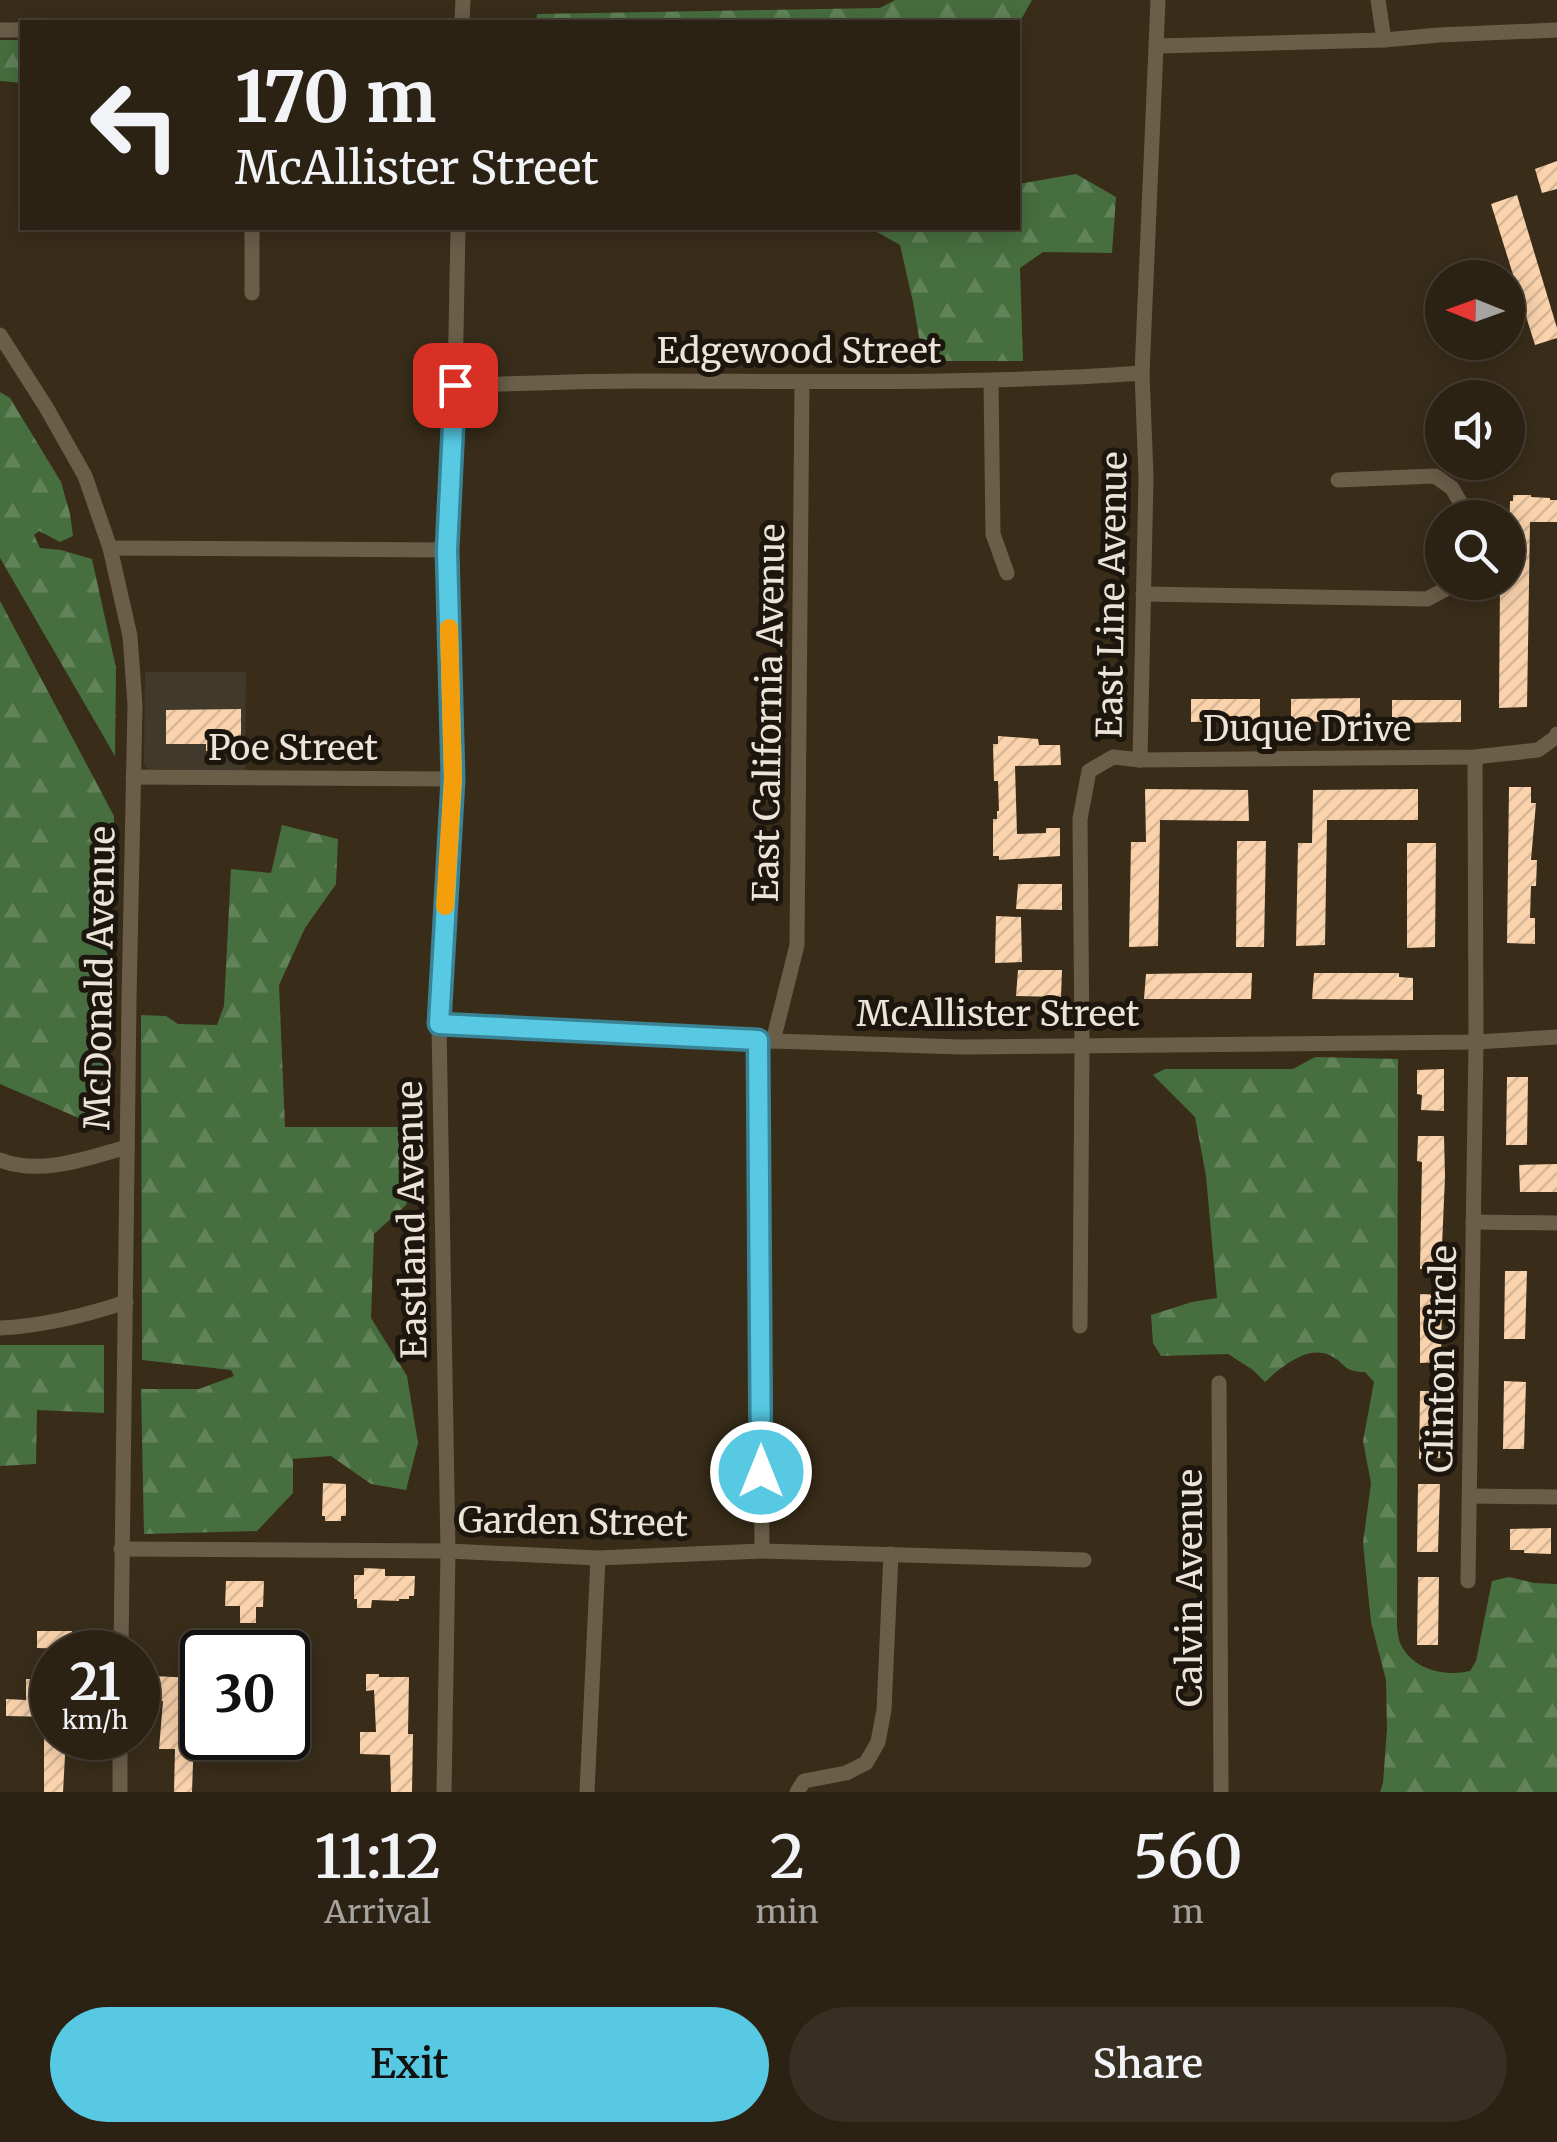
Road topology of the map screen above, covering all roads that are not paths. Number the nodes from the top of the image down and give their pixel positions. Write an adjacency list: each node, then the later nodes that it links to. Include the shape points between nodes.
1 (1158, 0): 5 (street, East Line Avenue)
2 (1378, 0): 4 (street)
3 (1557, 30): 4 (street)
4 (1384, 40): 5 (street)
5 (1158, 46): 10 (street, East Line Avenue)
6 (252, 230): 8 (street)
7 (458, 230): 13 (street, Eastland Avenue)
8 (252, 292)
9 (0, 335): 16 (street, McDonald Avenue, via 85,476)
10 (1142, 373): 11 (street, Edgewood Street); 19 (street, East Line Avenue)
11 (992, 381): 12 (street, Edgewood Street); 18 (street, via 993,534)
12 (802, 382): 13 (street, Edgewood Street); 28 (street, East California Avenue, via 797,945)
13 (455, 385): 17 (street, Eastland Avenue)
14 (1338, 480): 15 (street, via 1436,476)
15 (1459, 500)
16 (110, 548): 17 (street); 24 (street, McDonald Avenue, via 130,636)
17 (447, 550): 25 (street, Eastland Avenue)
18 (1008, 573)
19 (1143, 594): 20 (street); 23 (street, East Line Avenue)
20 (1425, 599)
21 (1557, 734): 22 (street, Duque Drive, via 1538,750)
22 (1475, 758): 23 (street, Duque Drive); 29 (street)
23 (1140, 760): 30 (street, East Line Avenue, via 1113,757 1089,771 1080,820)
24 (134, 777): 25 (street, Poe Street); 31 (street, McDonald Avenue)
25 (453, 779): 26 (street, Eastland Avenue)
26 (439, 1024): 28 (street, McAllister Street); 43 (street, Eastland Avenue)
27 (1557, 1037): 29 (street, McAllister Street)
28 (765, 1041): 30 (street, McAllister Street); 42 (street, East California Avenue)
29 (1476, 1042): 30 (street, McAllister Street); 33 (street, Clinton Circle)
30 (1082, 1046): 36 (street, East Line Avenue)
31 (127, 1147): 32 (street, via 60,1164); 35 (street, McDonald Avenue)
32 (0, 1160)
33 (1474, 1222): 34 (street, Clinton Circle); 39 (street, Clinton Circle)
34 (1557, 1223)
35 (126, 1302): 37 (street, via 68,1320); 41 (street, McDonald Avenue)
36 (1080, 1326)
37 (0, 1328)
38 (1219, 1383): 54 (street, Calvin Avenue)
39 (1470, 1496): 40 (street, Clinton Circle); 47 (street, Clinton Circle)
40 (1557, 1497)
41 (122, 1549): 43 (street, Garden Street); 48 (street, McDonald Avenue)
42 (762, 1550): 44 (street, Garden Street); 45 (street, Garden Street)
43 (448, 1551): 45 (street, Garden Street); 51 (street, Eastland Avenue)
44 (891, 1554): 46 (street, Garden Street); 53 (street, via 878,1742 866,1763 804,1781)
45 (598, 1558): 52 (street)
46 (1084, 1560)
47 (1468, 1581)
48 (121, 1630)
49 (120, 1760): 50 (street)
50 (120, 1792)
51 (444, 1792)
52 (587, 1792)
53 (797, 1792)
54 (1220, 1792)

